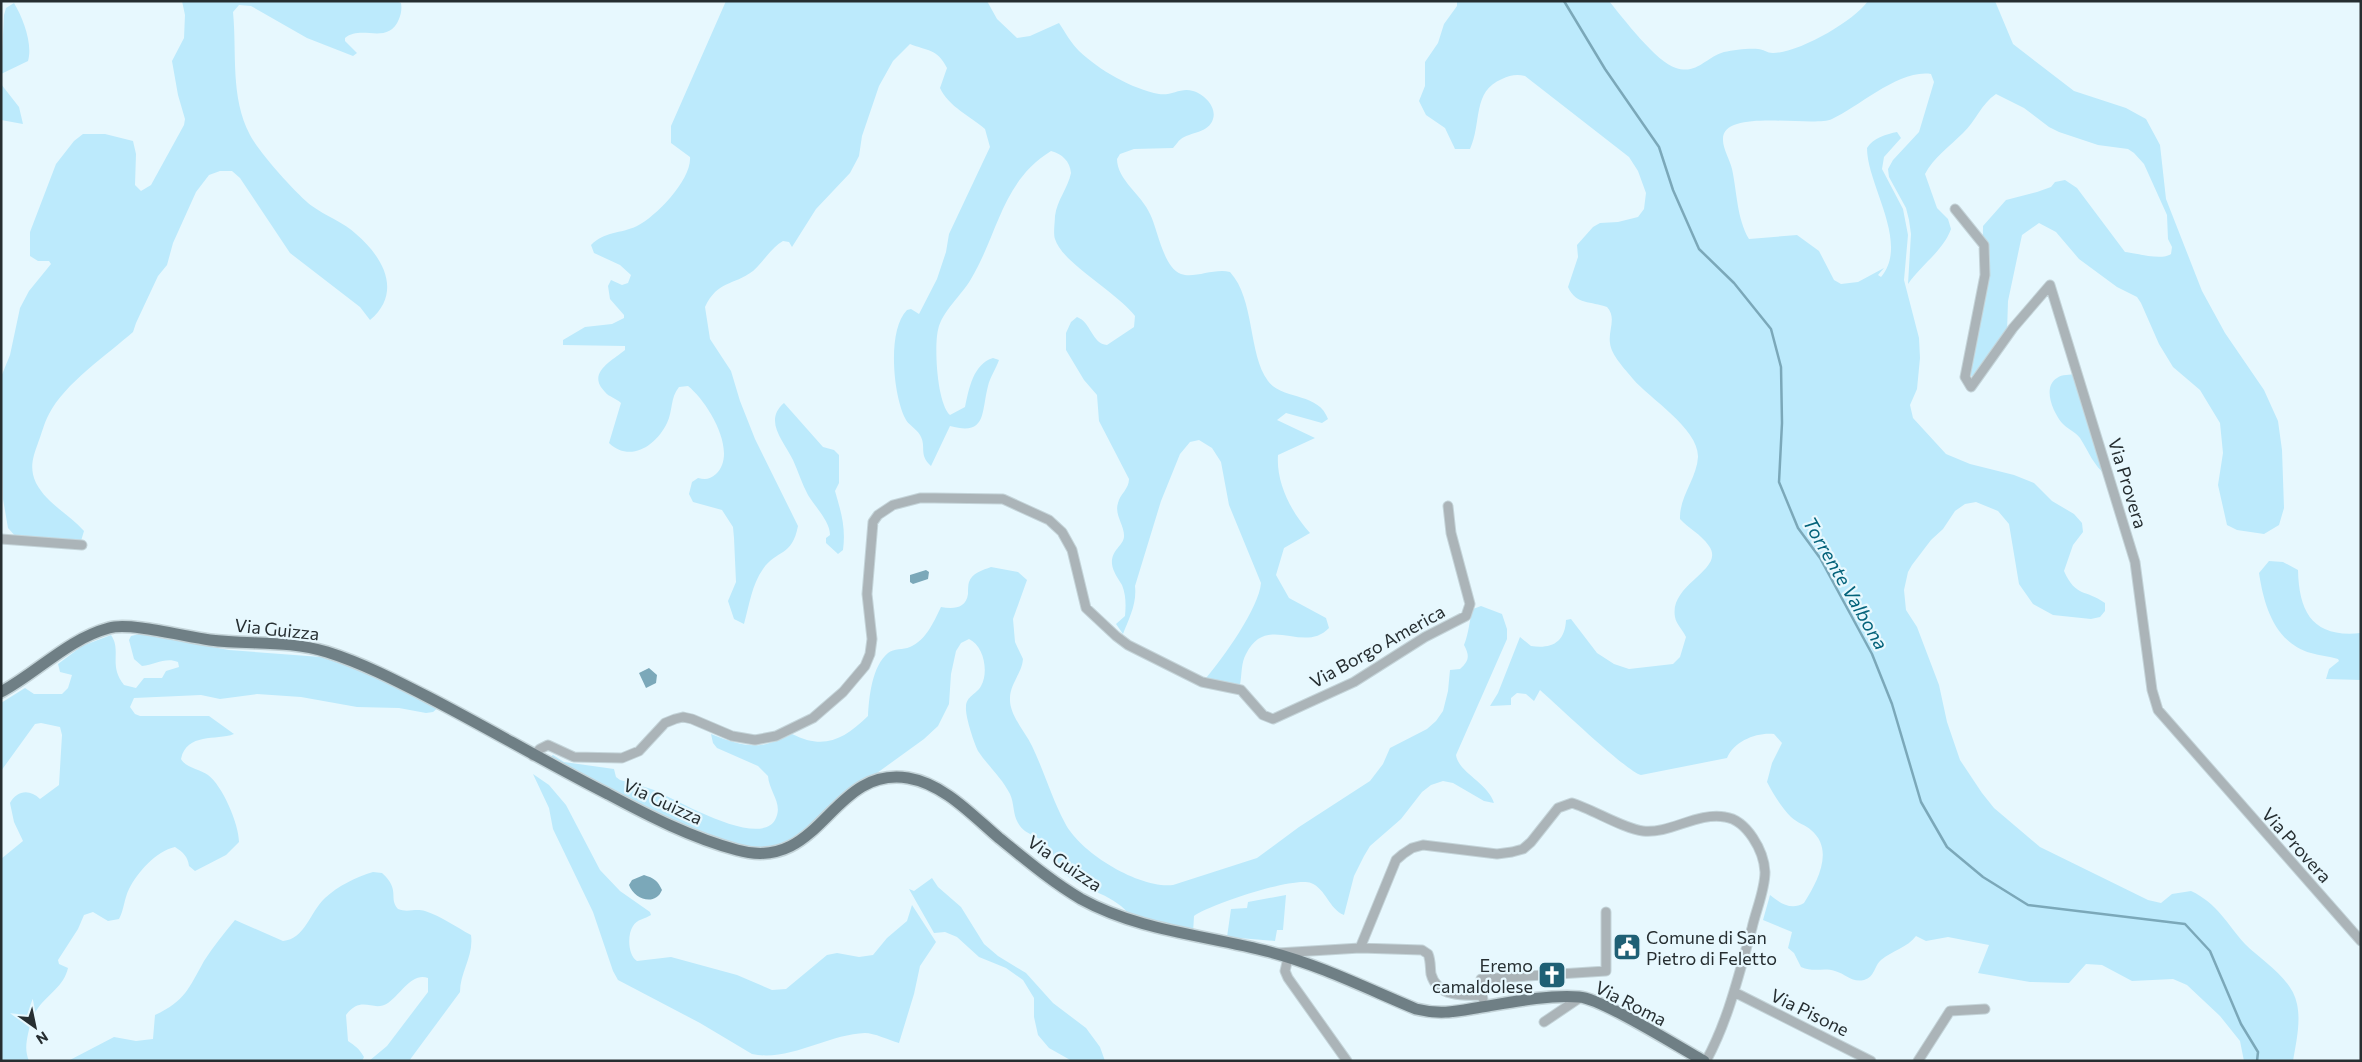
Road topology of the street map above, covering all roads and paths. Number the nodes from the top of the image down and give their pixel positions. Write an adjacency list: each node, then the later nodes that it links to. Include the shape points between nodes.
1 (1956, 208): 8 (street, Via Provera, via 1984,245 1986,258 1965,377 1971,388 2013,328 2050,285 2135,562 2152,690 2158,710)
2 (1448, 506): 6 (street, Via Borgo America, via 1451,533 1470,604 1466,616 1425,637 1354,682 1273,719 1263,715 1242,690 1202,682 1116,636 1086,608 1072,550 1062,532 1049,520 1003,499 920,498 894,505 873,522 867,594 872,639 870,654 865,666 843,692 814,718 776,736 756,740 742,739 683,717 665,723 638,751 622,758 574,757 548,745)
3 (1, 539): 4 (street)
4 (82, 545)
5 (1, 692): 6 (main road, Via Guizza, via 68,647 114,626 214,641 300,646 346,658 394,679)
6 (533, 756): 10 (main road, Via Guizza, via 704,840 756,854 773,853 801,842 861,786 878,779 908,778 941,790 1036,868 1103,910 1152,926)
7 (1606, 912): 15 (street, via 1606,971 1481,978)
8 (2361, 941)
9 (1360, 948): 10 (street); 13 (street, via 1396,860 1412,848 1435,846 1497,854 1523,849 1558,808 1572,803 1641,831 1725,817 1748,832 1758,847 1765,873); 15 (street, via 1422,950 1428,954 1432,976 1439,986 1451,994)
10 (1274, 953): 11 (main road, Via Guizza)
11 (1288, 958): 12 (main road, Via Guizza); 18 (street, via 1285,971 1288,978)
12 (1336, 976): 15 (main road, Via Roma, via 1430,1012 1456,1013)
13 (1734, 992): 19 (street, via 1719,1038); 20 (street, Via Pisone)
14 (1581, 997): 15 (main road, Via Roma); 17 (street); 19 (main road, Via Roma)
15 (1484, 1000)
16 (1985, 1009): 21 (street, via 1950,1011)
17 (1544, 1022)
18 (1347, 1061)
19 (1705, 1061)
20 (1871, 1061)
21 (1918, 1061)

